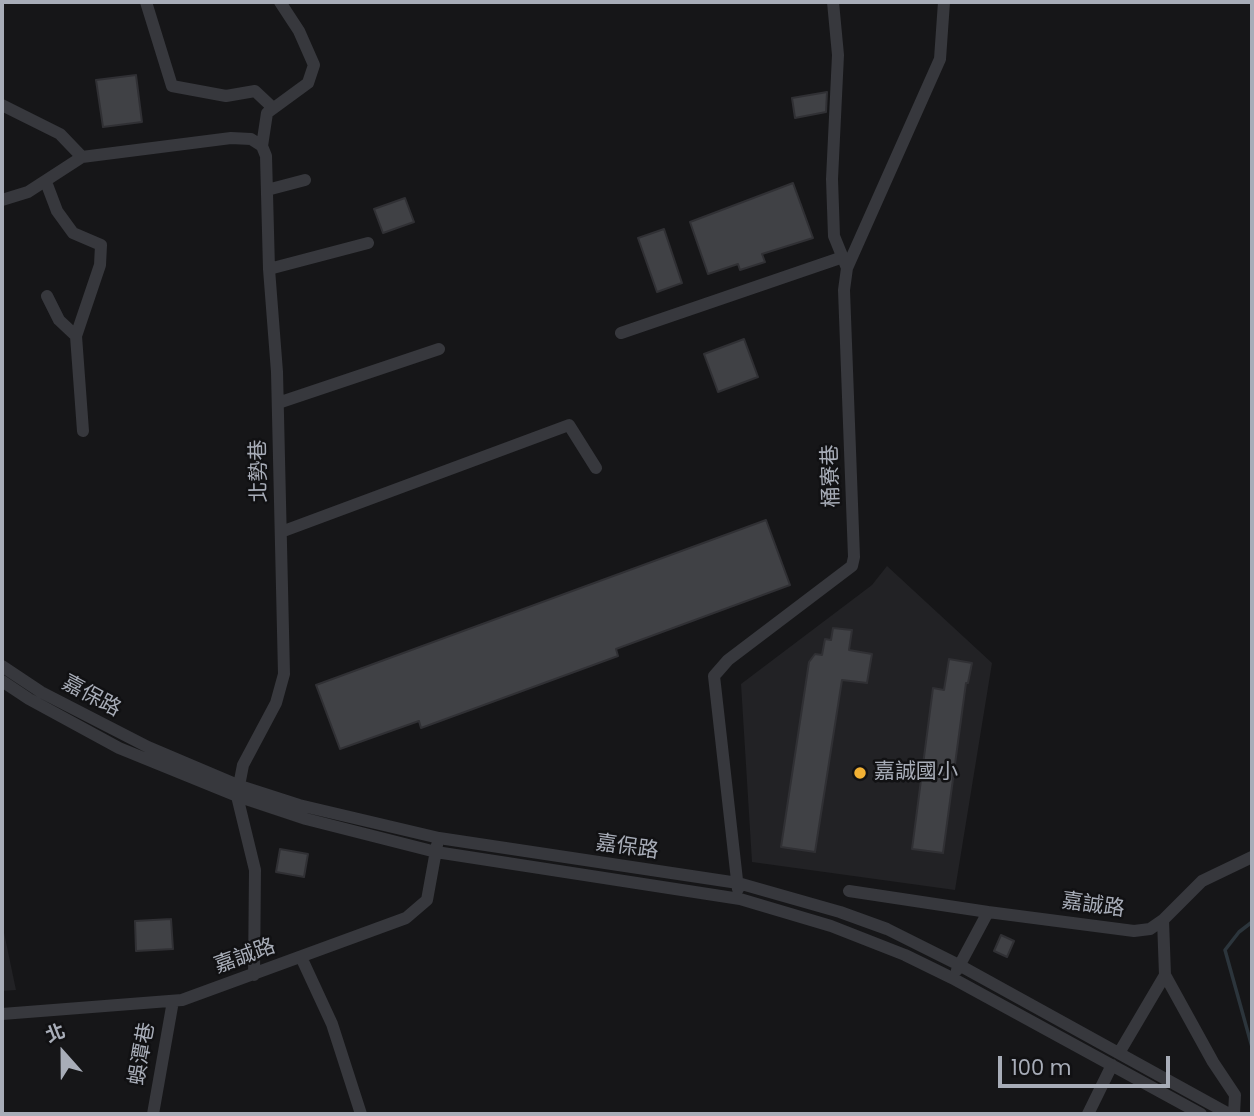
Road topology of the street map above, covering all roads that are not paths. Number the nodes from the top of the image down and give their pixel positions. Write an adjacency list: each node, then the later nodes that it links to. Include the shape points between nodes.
1 (146, 2): 6 (street, via 172,86 226,96 255,90)
2 (280, 2): 6 (street, via 314,65 309,83)
3 (833, 2): 14 (street, via 838,55 834,236)
4 (944, 2): 14 (street, 桶寮巷, via 940,59)
5 (2, 105): 8 (street, via 60,134)
6 (272, 107): 7 (street, 北勢巷)
7 (262, 146): 8 (street, via 251,139 231,138); 11 (street, 北勢巷)
8 (82, 157): 10 (street)
9 (305, 180): 11 (street)
10 (46, 182): 12 (street); 18 (street, via 57,211 73,233 101,245 100,265)
11 (267, 190): 15 (street, 北勢巷)
12 (2, 200)
13 (369, 243): 15 (street)
14 (845, 262): 17 (street); 30 (street, 桶寮巷, via 852,566 714,676)
15 (269, 269): 20 (street, 北勢巷)
16 (47, 296): 18 (street, via 59,320)
17 (621, 333)
18 (75, 336): 21 (street)
19 (439, 349): 20 (street)
20 (278, 404): 23 (street, 北勢巷)
21 (83, 431)
22 (596, 468): 23 (street, via 569,425)
23 (281, 533): 26 (street, 北勢巷, via 284,674 276,703 243,765)
24 (2, 666): 26 (street, 嘉保路, via 101,724)
25 (2, 681): 26 (street, 嘉保路, via 119,748)
26 (239, 791): 27 (street, 嘉保路); 28 (street, 嘉保路, via 306,819); 37 (street, via 256,870)
27 (439, 838): 28 (street, 嘉誠路); 30 (street, 嘉保路)
28 (436, 852): 32 (street, 嘉保路); 35 (street, 嘉誠路, via 427,900 414,914)
29 (1252, 857): 34 (street, 嘉誠路, via 1202,881)
30 (738, 883): 32 (street, 桶寮巷); 36 (street, 嘉保路, via 802,899 887,929)
31 (849, 891): 33 (street, 嘉誠路)
32 (740, 899): 39 (street, 嘉保路, via 879,943)
33 (988, 912): 34 (street, 嘉誠路, via 1134,932); 36 (street)
34 (1163, 920): 38 (street)
35 (301, 957): 37 (street, 嘉誠路); 45 (street, via 332,1024)
36 (959, 965): 39 (street); 42 (street, 嘉保路)
37 (254, 975): 40 (street, 嘉誠路)
38 (1165, 975): 42 (street); 48 (street, via 1235,1095)
39 (952, 978): 43 (street, 嘉保路)
40 (173, 1001): 41 (street, 嘉誠路); 44 (street, 蜈潭巷)
41 (2, 1014)
42 (1119, 1053): 48 (street, 嘉保路)
43 (1112, 1065): 46 (street); 47 (street, 嘉保路)
44 (153, 1114)
45 (361, 1114)
46 (1088, 1114)
47 (1201, 1114)
48 (1232, 1114)

